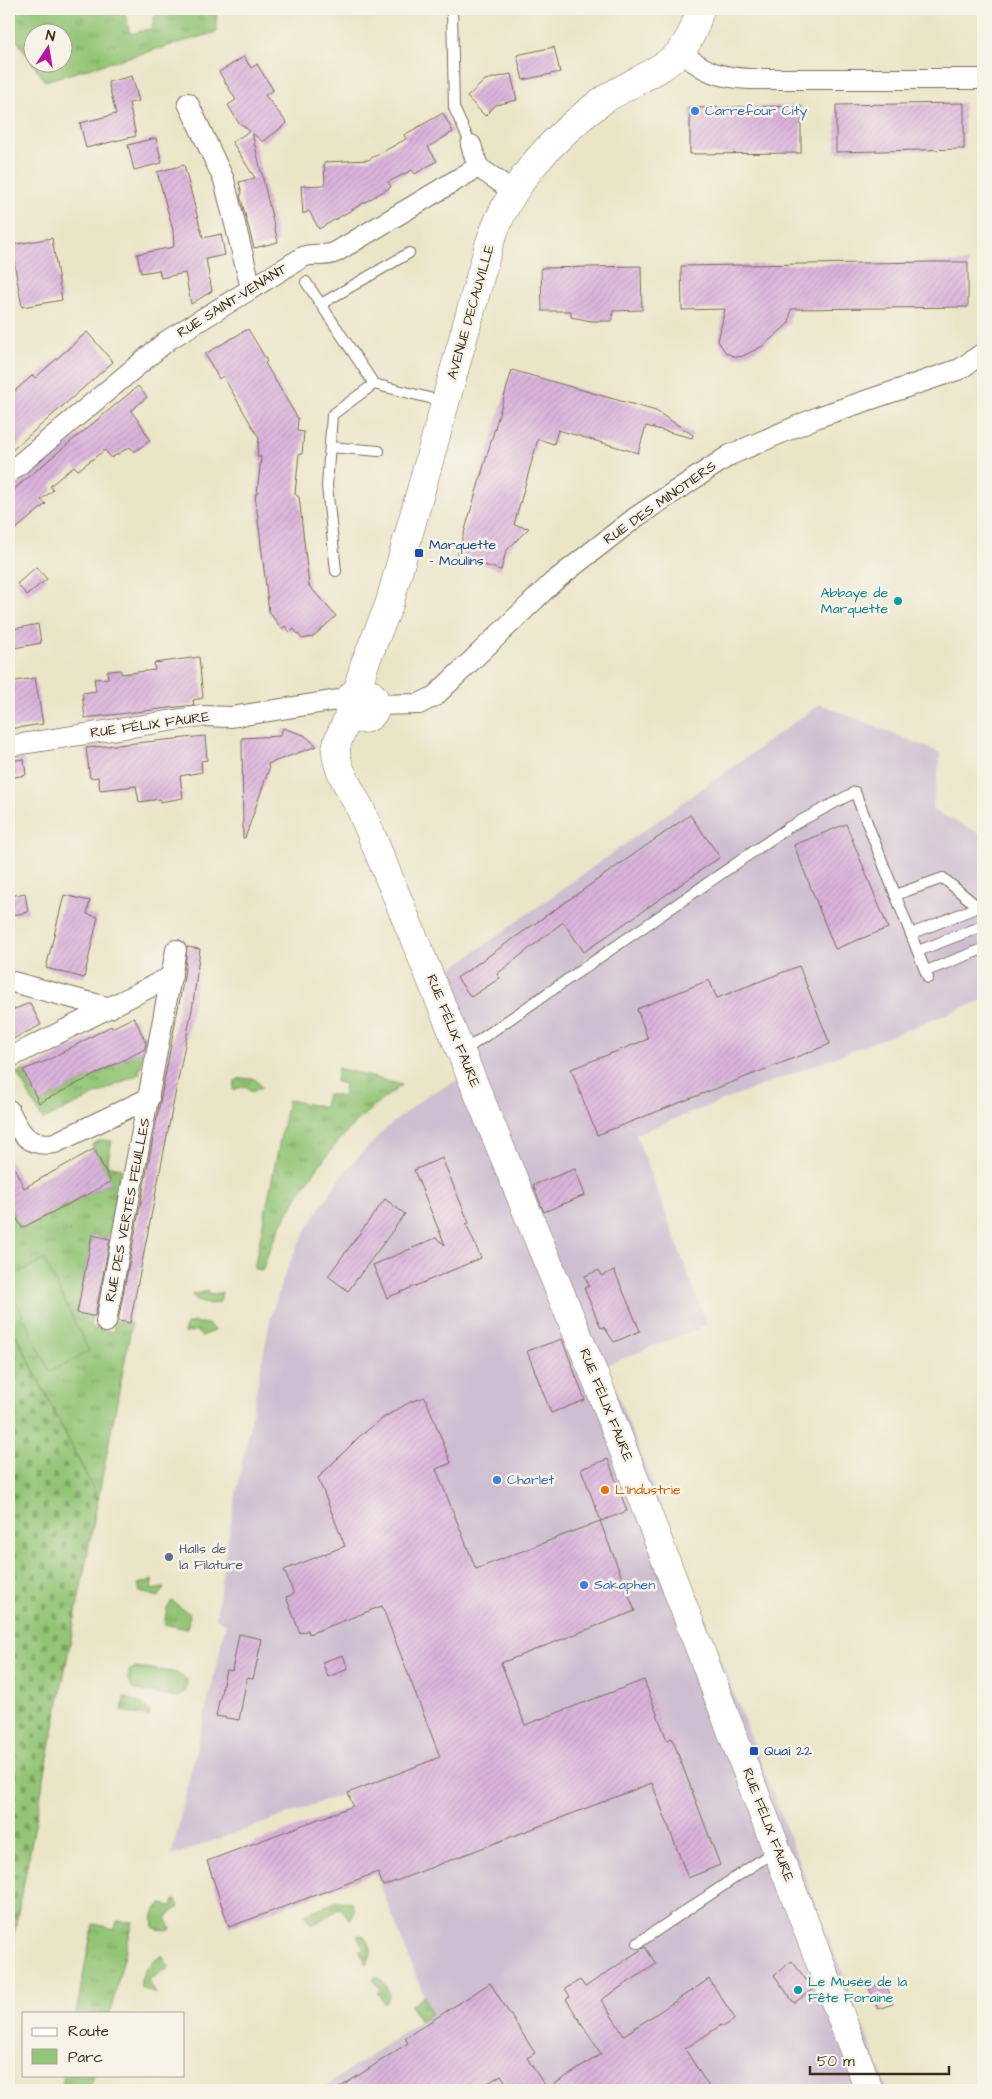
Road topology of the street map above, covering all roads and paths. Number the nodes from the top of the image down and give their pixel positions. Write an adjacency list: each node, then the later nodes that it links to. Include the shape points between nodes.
1 (452, 9): 6 (lane, via 454,108)
2 (700, 9): 3 (street, AVENUE DECAUVILLE, via 693,30)
3 (680, 52): 4 (street, via 701,67 727,78); 8 (street, AVENUE DECAUVILLE, via 604,100 563,133 530,166)
4 (983, 78)
5 (188, 103): 11 (street, via 224,180)
6 (471, 144): 7 (street)
7 (478, 167): 8 (street); 11 (street, RUE SAINT-VENANT, via 336,252 325,256 308,255)
8 (513, 191): 15 (street, AVENUE DECAUVILLE, via 489,245)
9 (409, 253): 12 (lane)
10 (306, 282): 12 (lane)
11 (251, 288): 18 (street, RUE SAINT-VENANT, via 168,340)
12 (321, 304): 14 (lane)
13 (983, 353): 20 (street, RUE DES MINOTIERS, via 960,369 818,417 730,455 636,516 553,582 434,696 419,704)
14 (374, 384): 15 (lane); 16 (lane, via 332,415)
15 (446, 402): 20 (street, AVENUE DECAUVILLE, via 389,605 365,663)
16 (330, 447): 17 (lane); 19 (lane, via 327,486)
17 (379, 451)
18 (9, 473)
19 (336, 571)
20 (360, 705): 21 (street, RUE FÉLIX FAURE, via 231,717 201,716); 32 (street, RUE FÉLIX FAURE, via 353,757 361,810)
21 (9, 746)
22 (895, 894): 23 (lane, via 943,878); 25 (lane); 32 (lane, via 855,792 789,827)
23 (981, 909): 25 (lane)
24 (983, 926): 28 (lane)
25 (911, 934): 28 (lane)
26 (983, 949): 28 (lane, via 927,974)
27 (176, 950): 29 (street, RUE DES VERTES FEUILLES)
28 (918, 951)
29 (172, 976): 31 (street); 34 (street, RUE DES VERTES FEUILLES)
30 (9, 981): 31 (street)
31 (110, 1008): 33 (street)
32 (461, 1052): 37 (street, RUE FÉLIX FAURE, via 598,1384)
33 (9, 1058)
34 (149, 1098): 35 (street, RUE DES VERTES FEUILLES, via 48,1144 24,1136); 36 (street, RUE DES VERTES FEUILLES)
35 (9, 1110)
36 (106, 1322)
37 (777, 1850): 38 (lane); 39 (street, RUE FÉLIX FAURE)
38 (638, 1943)
39 (869, 2090)

